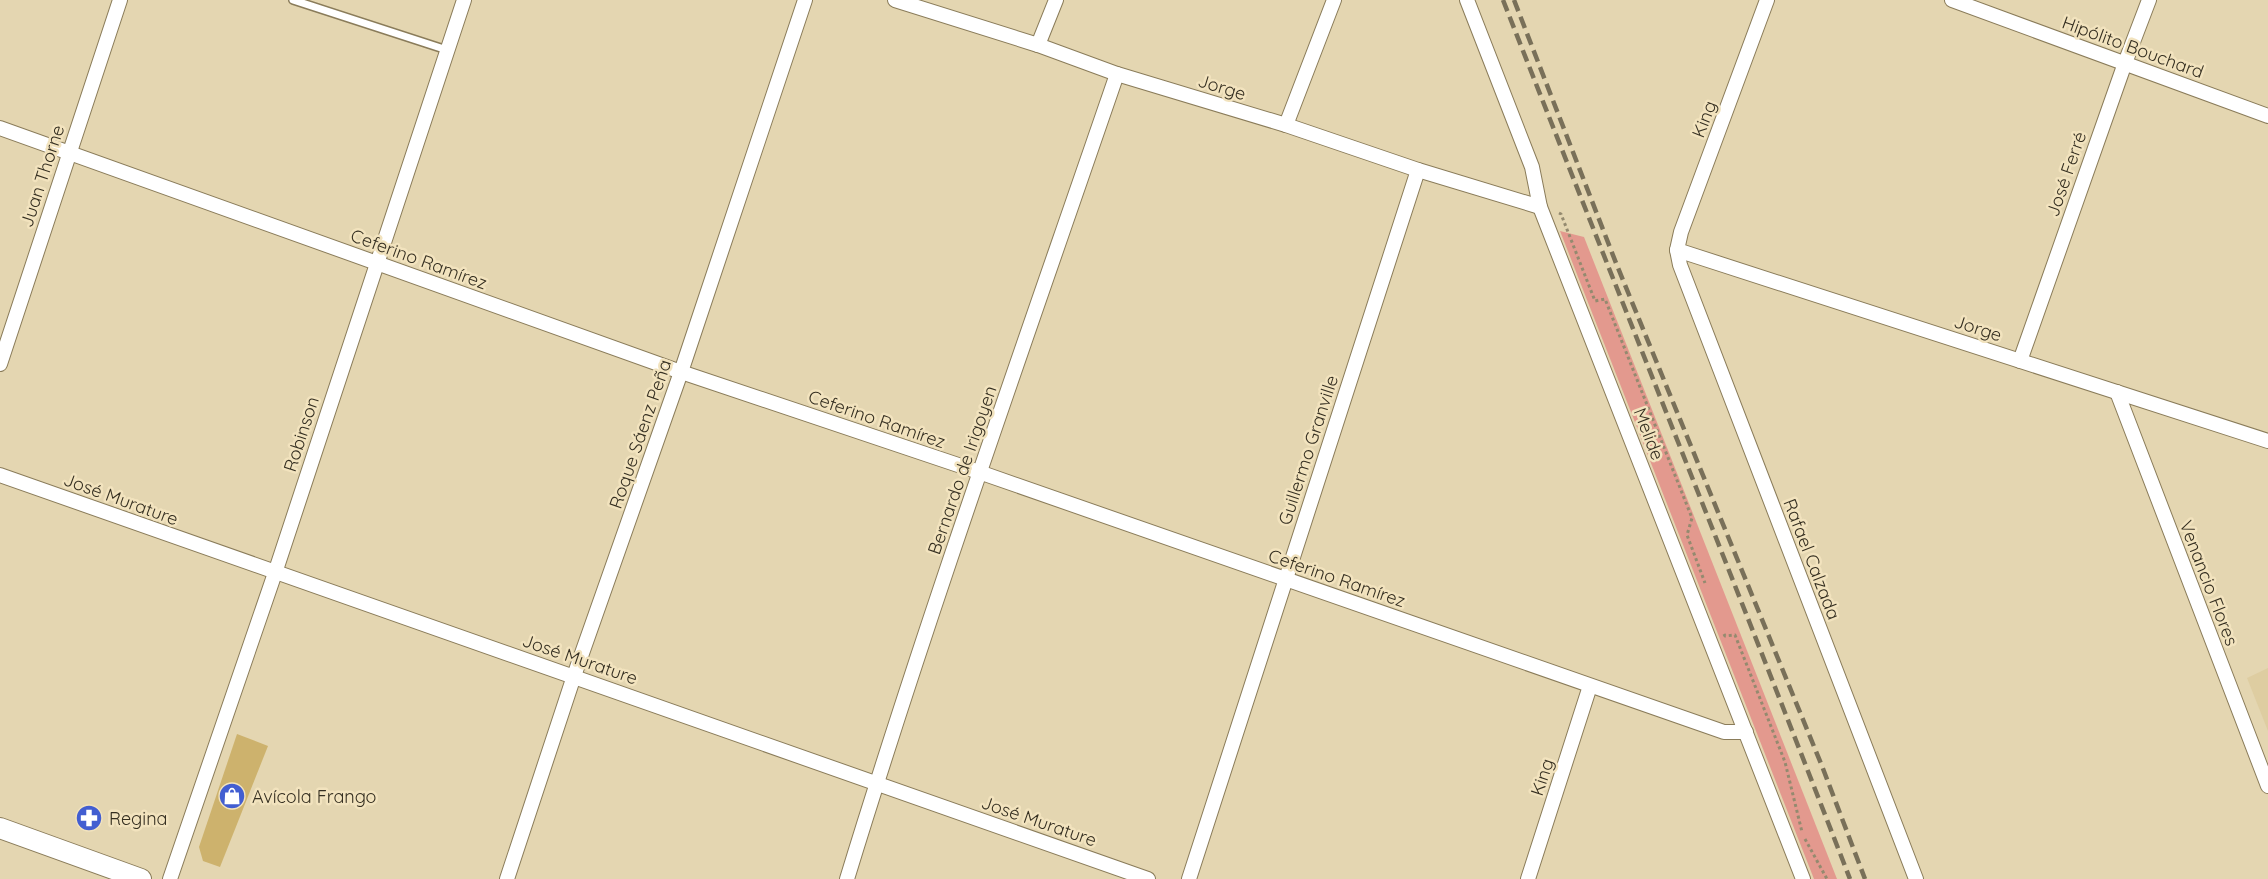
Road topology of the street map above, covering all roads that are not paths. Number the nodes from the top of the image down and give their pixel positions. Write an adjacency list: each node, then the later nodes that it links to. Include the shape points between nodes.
1 (120, 0): 19 (street, Juan Thorne)
2 (292, 0): 13 (lane)
3 (464, 0): 13 (street, Robinson)
4 (805, 0): 26 (street, Roque Sáenz Peña)
5 (895, 0): 12 (street, Jorge)
6 (1056, 0): 12 (street)
7 (1334, 0): 17 (street)
8 (1467, 0): 21 (street, Melide, via 1532,167)
9 (1767, 0): 22 (street, King)
10 (1952, 0): 14 (street, Hipólito Bouchard)
11 (2149, 0): 14 (street, José Ferré)
12 (1038, 45): 15 (street, Jorge)
13 (447, 50): 23 (street, Robinson)
14 (2125, 63): 16 (street, Hipólito Bouchard); 24 (street, José Ferré)
15 (1117, 74): 17 (street, Jorge); 29 (street, Bernardo de Irigoyen)
16 (2268, 116)
17 (1286, 125): 20 (street, Jorge)
18 (0, 128): 19 (street, Ceferino Ramírez)
19 (69, 152): 23 (street, Ceferino Ramírez); 25 (street, Juan Thorne)
20 (1418, 170): 21 (street, Jorge); 32 (street, Guillermo Granville)
21 (1540, 207): 35 (street, Melide)
22 (1677, 250): 24 (street, Jorge); 47 (street, Rafael Calzada)
23 (376, 264): 26 (street, Ceferino Ramírez); 31 (street, Robinson)
24 (2020, 361): 27 (street, Jorge)
25 (0, 364)
26 (681, 372): 29 (street, Ceferino Ramírez); 33 (street, Roque Sáenz Peña)
27 (2117, 392): 28 (street, Jorge); 37 (street, Venancio Flores)
28 (2268, 441)
29 (979, 472): 32 (street, Ceferino Ramírez); 36 (street, Bernardo de Irigoyen)
30 (0, 475): 31 (street, José Murature)
31 (274, 573): 33 (street, José Murature); 40 (street, Robinson)
32 (1286, 579): 34 (street, Ceferino Ramírez); 44 (street, Guillermo Granville)
33 (574, 676): 36 (street, José Murature); 41 (street, Roque Sáenz Peña)
34 (1590, 686): 35 (street, Ceferino Ramírez, via 1724,732); 45 (street, King)
35 (1746, 732): 46 (street, Melide)
36 (877, 783): 42 (street, Bernardo de Irigoyen); 43 (street, José Murature)
37 (2268, 786)
38 (0, 828): 39 (main road)
39 (141, 879)
40 (170, 879)
41 (507, 879)
42 (847, 879)
43 (1148, 879)
44 (1188, 879)
45 (1528, 879)
46 (1803, 879)
47 (1916, 879)

